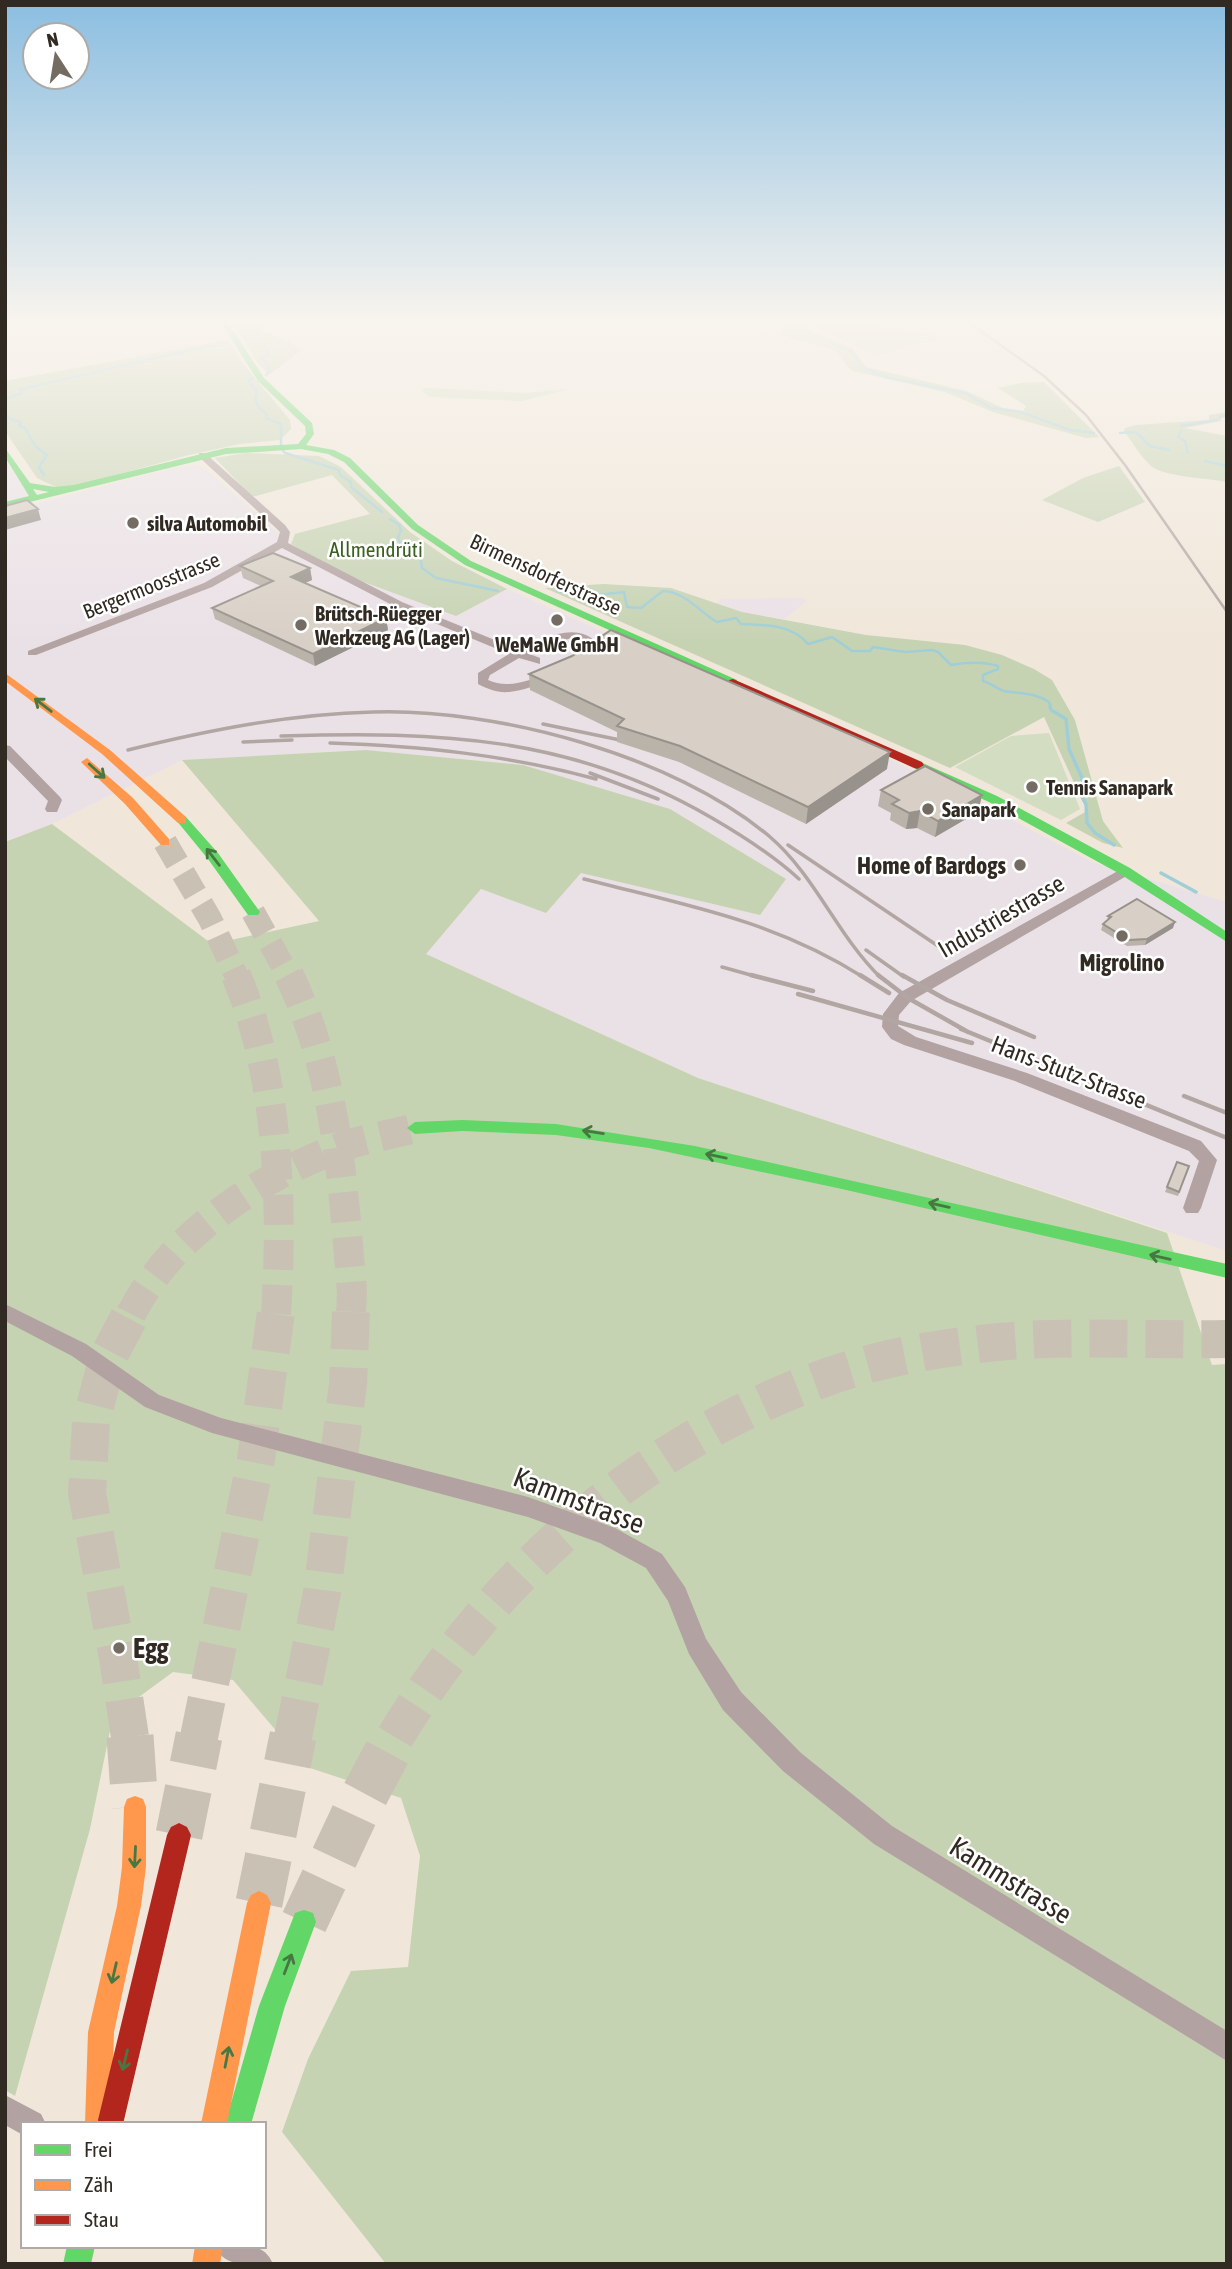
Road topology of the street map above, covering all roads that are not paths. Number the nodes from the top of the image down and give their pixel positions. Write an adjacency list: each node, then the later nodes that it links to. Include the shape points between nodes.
1 (310, 430): 2 (main road)
2 (297, 445): 4 (main road, Birmensdorferstrasse, via 273,445); 18 (main road, Birmensdorferstrasse, via 347,460 424,534 489,574 939,773 1040,822)
3 (5, 450): 5 (main road)
4 (207, 460): 5 (main road, Birmensdorferstrasse, via 171,463 85,487); 7 (street, via 281,527 285,532)
5 (31, 492): 6 (main road, Birmensdorferstrasse)
6 (5, 505)
7 (282, 544): 8 (street, Bergermoosstrasse, via 208,585); 9 (street, via 375,593)
8 (32, 653)
9 (516, 653): 9 (street, via 570,634 587,638 595,647 519,687 492,688 482,681 484,673); 10 (street)
10 (536, 661)
11 (5, 676): 19 (main road, one-way to 11, via 215,858 147,787)
12 (5, 696): 13 (main road)
13 (29, 715)
14 (5, 749): 16 (street, via 55,800)
15 (79, 755): 17 (main road, one-way to 17)
16 (51, 809)
17 (165, 842)
18 (1125, 871): 20 (main road, Birmensdorferstrasse); 21 (street, Industriestrasse)
19 (253, 912)
20 (1227, 938)
21 (900, 1001): 23 (street, Hans-Stutz-Strasse, via 889,1019 897,1035 1021,1077 1202,1150 1208,1160)
22 (415, 1128): 24 (main road, one-way to 22, via 868,1188 607,1134 501,1123)
23 (1192, 1208)
24 (1227, 1271)
25 (5, 1312): 30 (street, Kammstrasse, via 79,1350 152,1401 219,1426 528,1507 607,1535 654,1561 677,1595 697,1646 732,1701 792,1762 883,1835)
26 (135, 1807): 33 (main road, one-way to 33, via 129,1906 101,2032)
27 (179, 1835): 34 (main road, one-way to 34)
28 (258, 1903): 35 (main road, one-way to 28)
29 (304, 1922): 36 (main road, one-way to 29, via 272,2006)
30 (1227, 2047)
31 (5, 2109): 32 (street)
32 (28, 2122)
33 (98, 2122)
34 (110, 2122)
35 (214, 2122)
36 (239, 2122)
37 (233, 2248): 38 (street)
38 (258, 2264)

